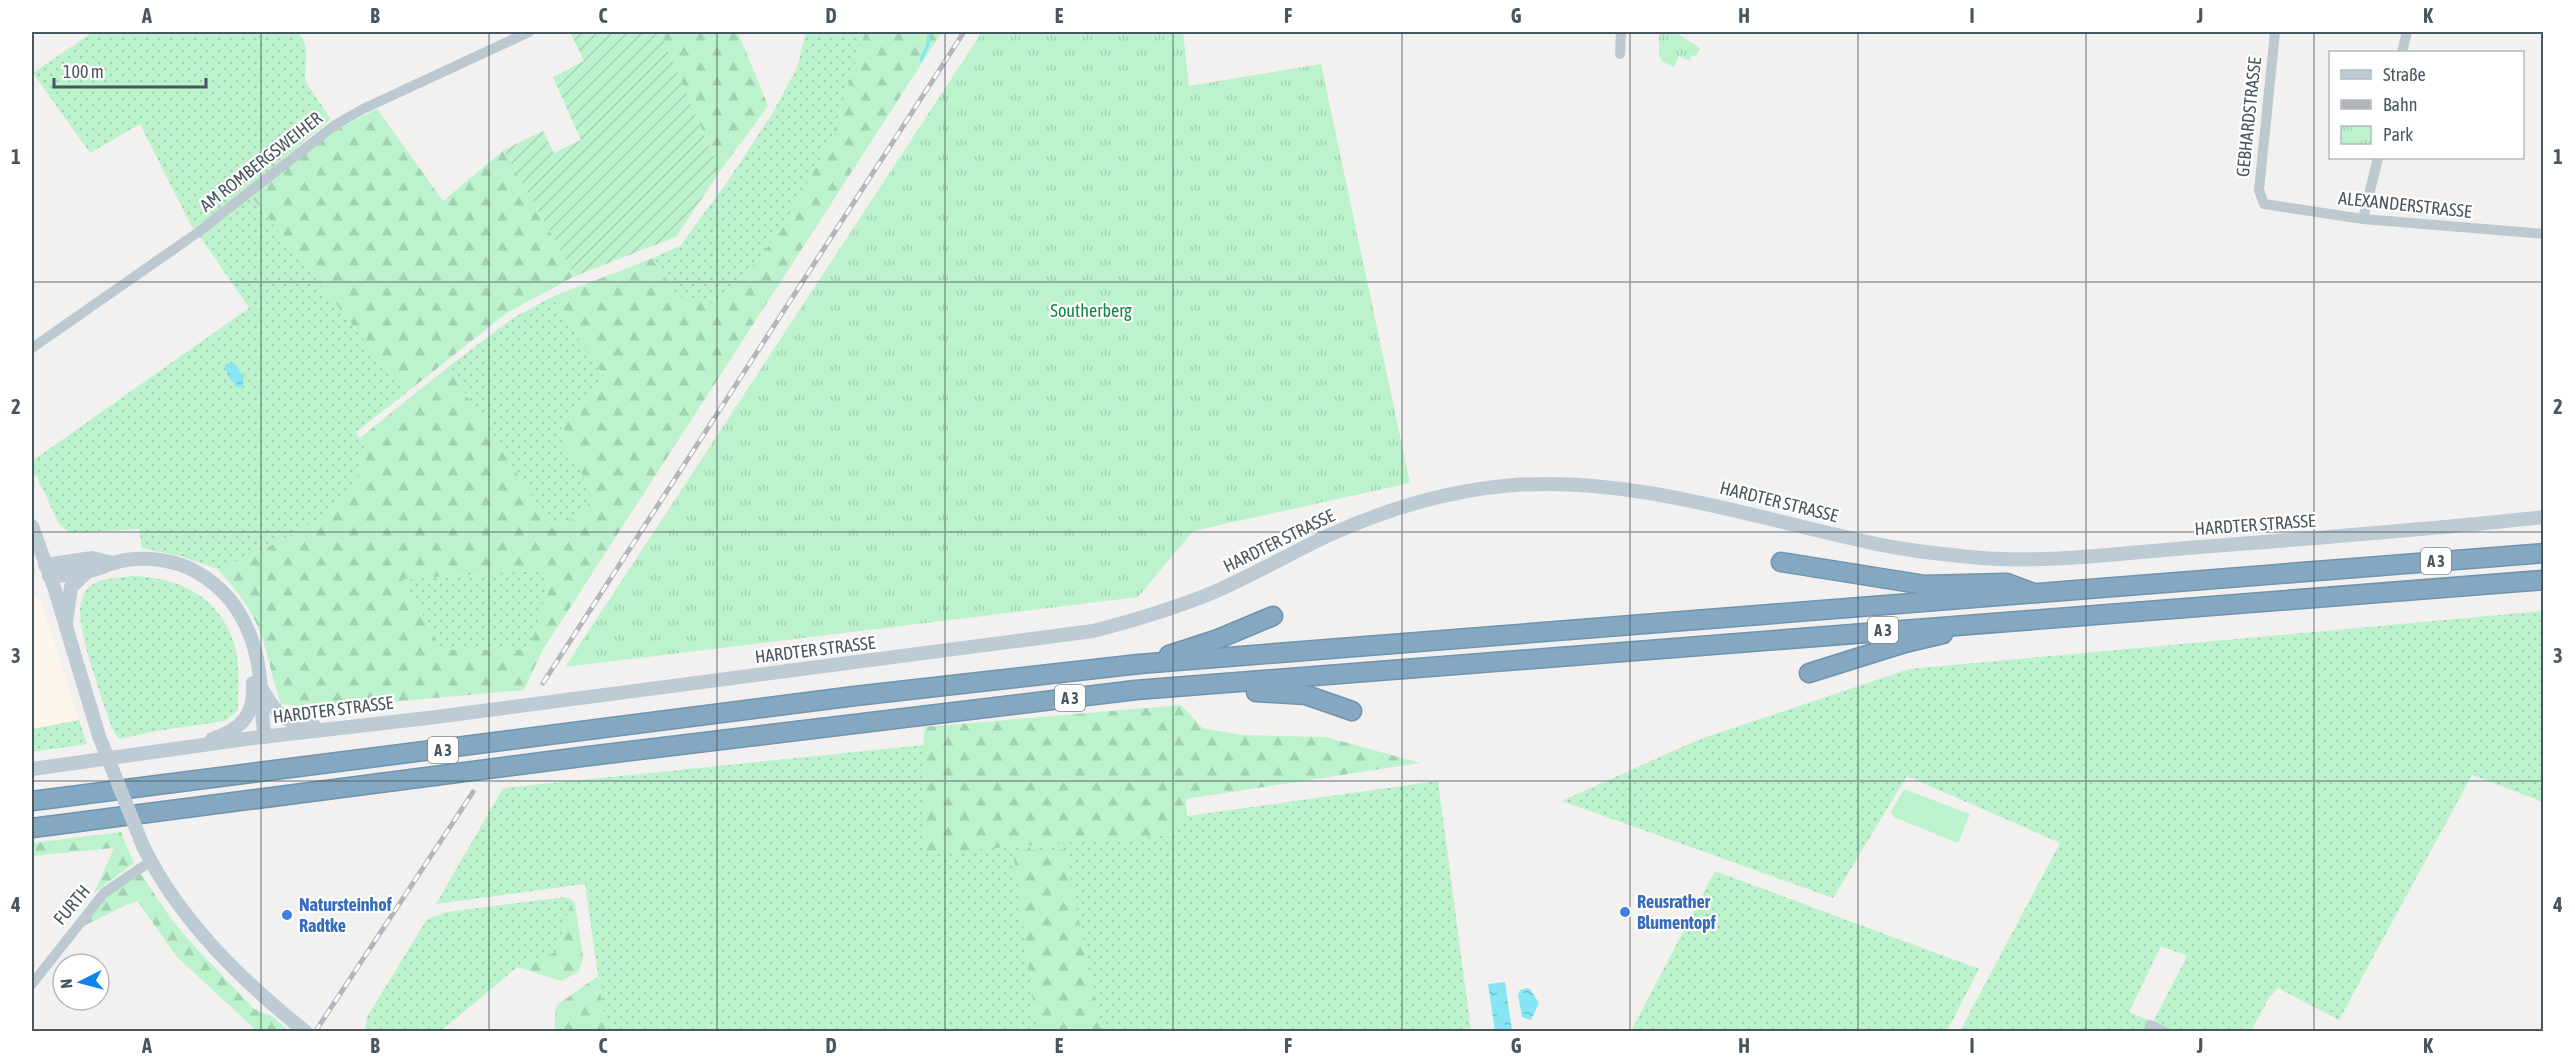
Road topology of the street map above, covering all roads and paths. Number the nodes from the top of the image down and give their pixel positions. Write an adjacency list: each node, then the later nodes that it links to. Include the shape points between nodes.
1 (529, 32): 11 (street, AM ROMBERGSWEIHER, via 335,125 197,233)
2 (1621, 32): 6 (street)
3 (2274, 32): 8 (street, GEBHARDSTRASSE, via 2259,190)
4 (2407, 32): 5 (street)
5 (2402, 51)
6 (1620, 54)
7 (2378, 159): 9 (street)
8 (2264, 204): 9 (street, ALEXANDERSTRASSE)
9 (2363, 219): 10 (street, ALEXANDERSTRASSE)
10 (2544, 234)
11 (32, 348)
12 (2544, 517): 30 (main road, HARDTER STRASSE, via 2084,556 1988,558 1862,541 1686,498 1632,489 1580,483 1513,485 1464,492 1370,518 1210,594 1093,631)
13 (32, 526): 17 (main road)
14 (2544, 553): 20 (highway, A 3)
15 (109, 562): 17 (main road, via 92,558); 18 (main road); 24 (main road, via 159,560 190,569 232,601)
16 (1781, 562): 20 (highway, via 1925,585 2007,583)
17 (47, 571): 18 (main road); 23 (main road)
18 (90, 571): 23 (main road, via 71,587)
19 (2544, 580): 22 (highway, A 3)
20 (2035, 593): 25 (highway, A 3)
21 (1273, 616): 25 (highway, via 1218,639)
22 (2001, 621): 26 (highway); 27 (highway, A 3)
23 (65, 624): 36 (main road, bridge, via 99,736)
24 (251, 633): 28 (main road); 32 (main road, via 254,696 246,720 234,730)
25 (1139, 664): 34 (highway, A 3, via 855,696)
26 (1809, 673)
27 (1223, 684): 29 (highway, via 1246,692 1306,695); 35 (highway, A 3, via 1136,690 918,716)
28 (261, 688): 30 (main road, via 282,718); 31 (main road)
29 (1352, 711)
30 (334, 728): 31 (main road, HARDTER STRASSE)
31 (265, 736): 32 (main road, HARDTER STRASSE)
32 (191, 746): 33 (main road, HARDTER STRASSE)
33 (32, 770)
34 (32, 801)
35 (32, 828)
36 (151, 861): 37 (street, FURTH, via 104,893); 39 (main road, via 189,919 218,953)
37 (32, 984)
38 (2150, 1025): 40 (street)
39 (306, 1032)
40 (2165, 1032)

